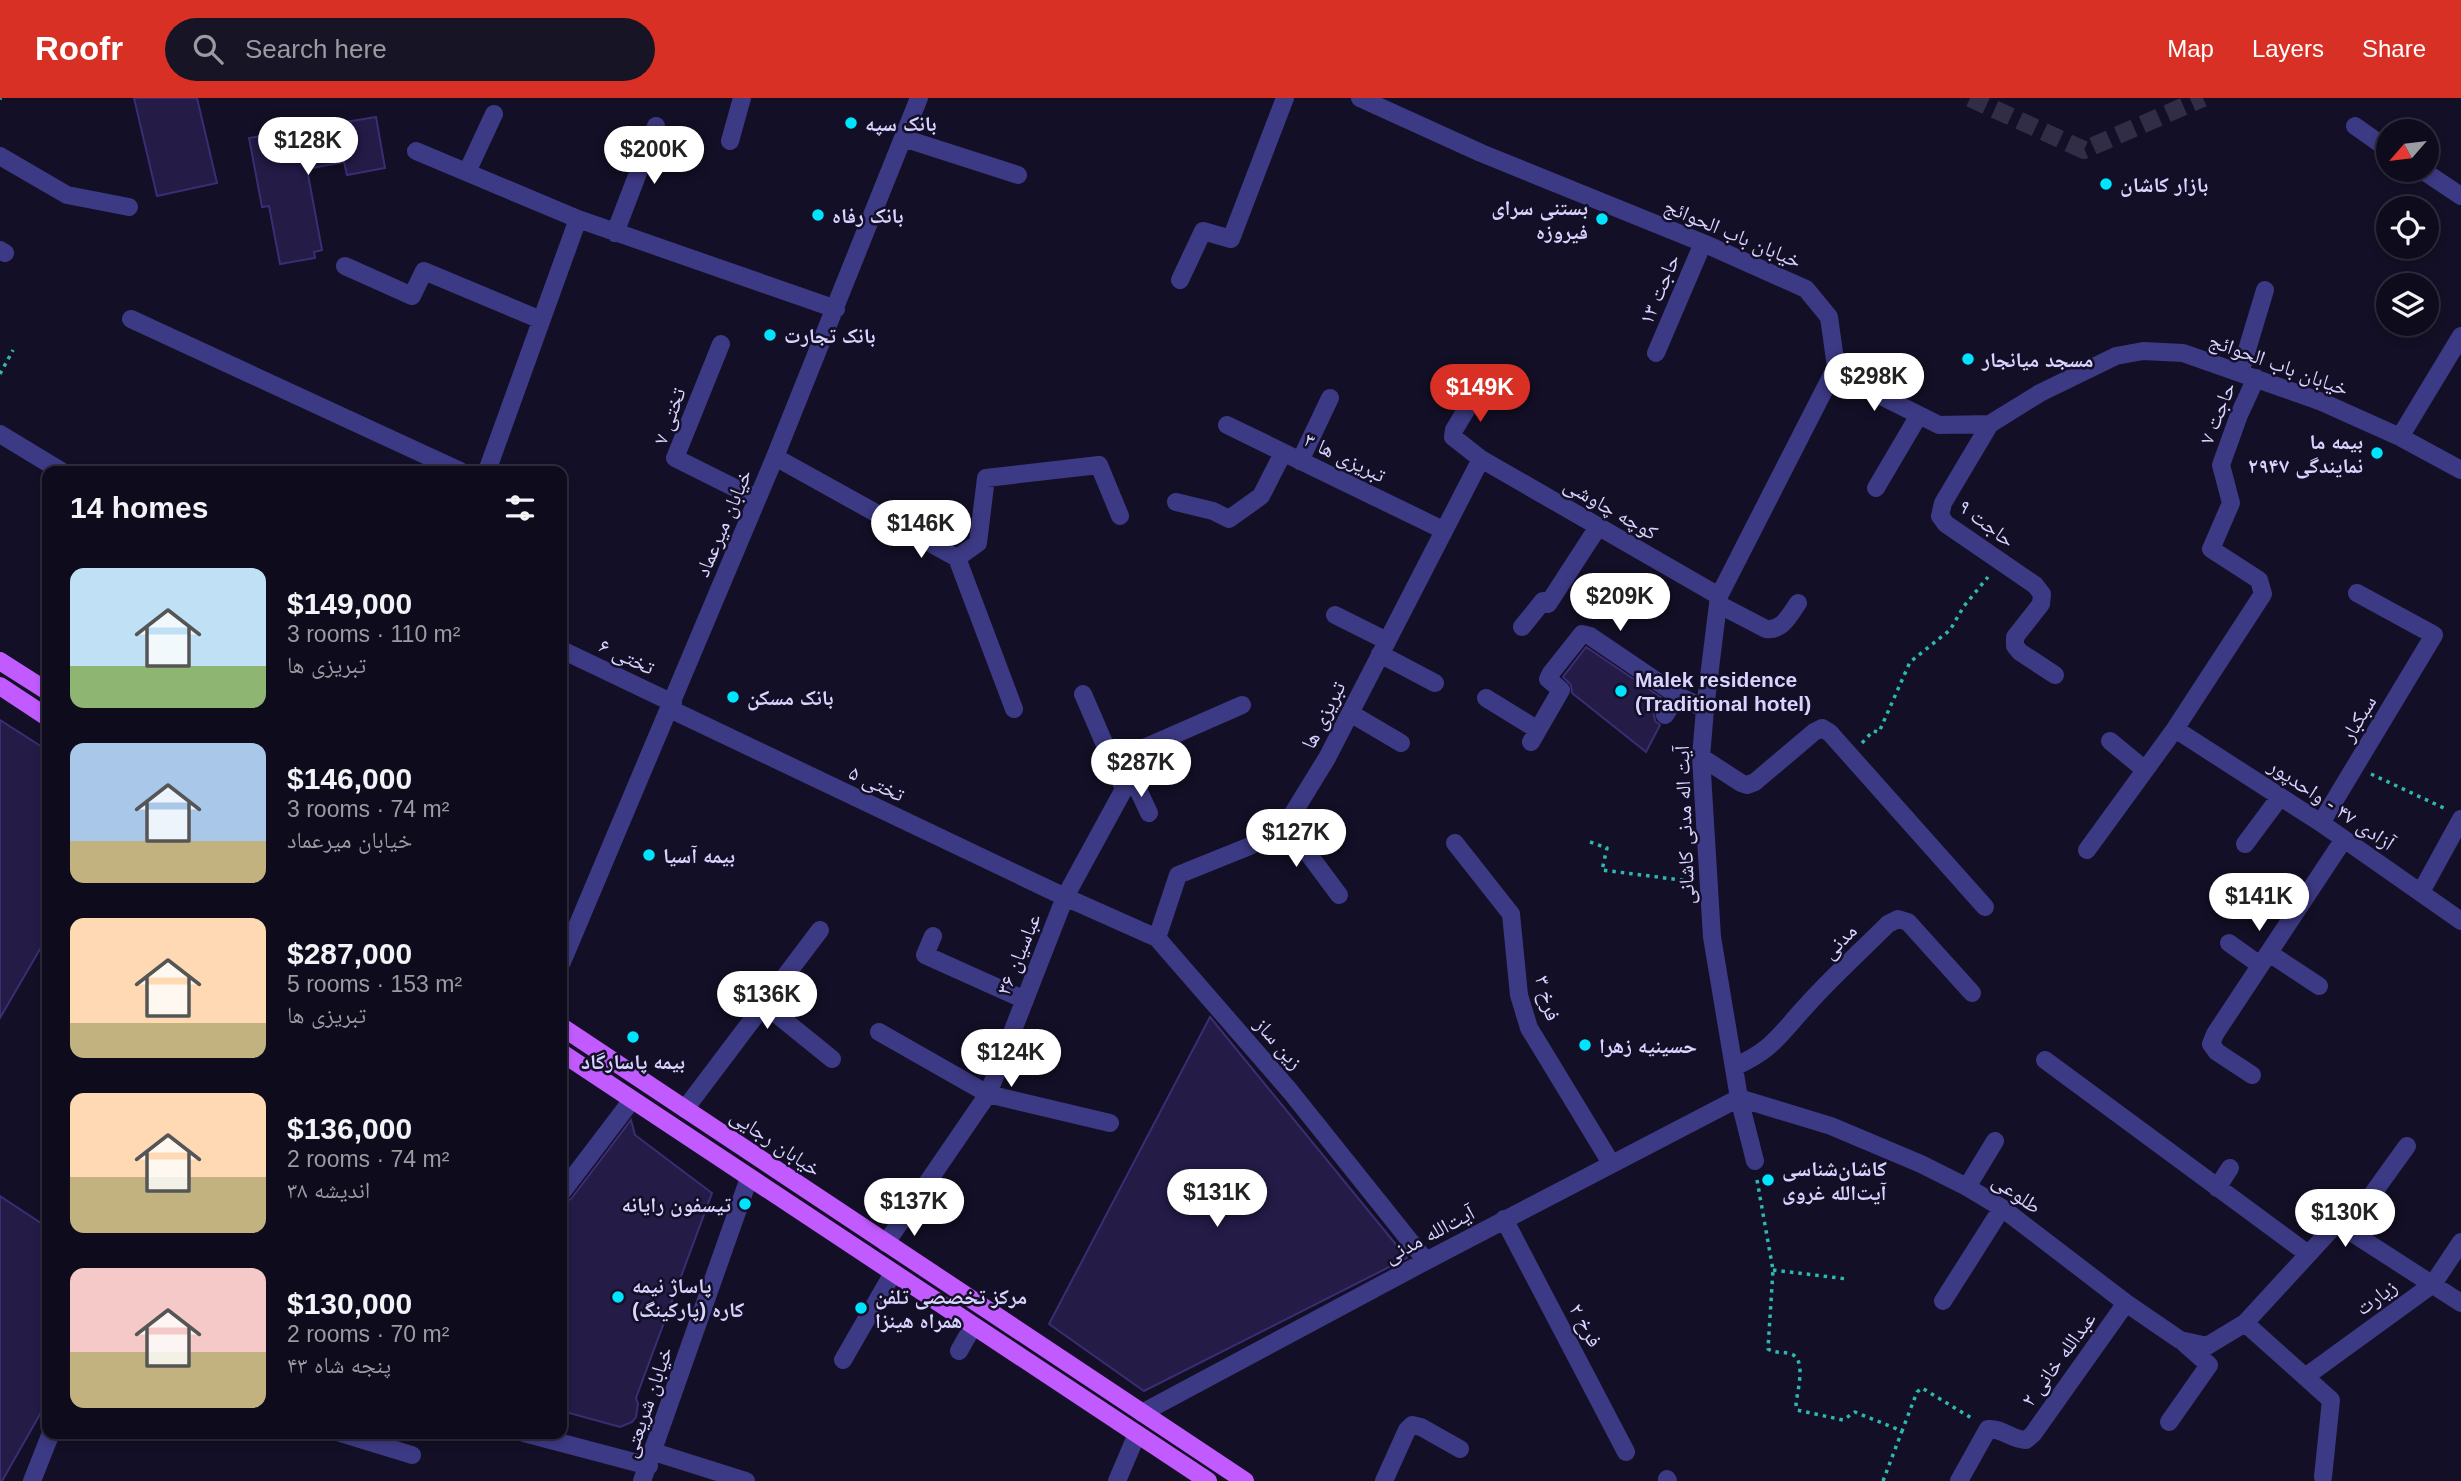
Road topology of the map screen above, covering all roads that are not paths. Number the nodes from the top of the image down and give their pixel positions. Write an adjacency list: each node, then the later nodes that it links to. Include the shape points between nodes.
1 (742, 98): 9 (street)
2 (919, 98): 8 (street, خیابان میرعماد)
3 (1285, 98): 22 (street, via 1231,239 1203,232)
4 (1360, 98): 20 (street, خیابان باب الحوائج, via 1481,153)
5 (494, 114): 13 (street)
6 (656, 126): 19 (street)
7 (2355, 127): 10 (street)
8 (903, 138): 14 (street); 24 (street, خیابان میرعماد)
9 (730, 141)
10 (2376, 141)
11 (416, 151): 13 (street)
12 (0, 156): 17 (street, via 67,195)
13 (467, 172): 18 (street)
14 (1018, 175)
15 (2440, 182): 16 (street)
16 (2461, 196)
17 (129, 207)
18 (578, 219): 19 (street); 26 (street)
19 (615, 233): 24 (street)
20 (1703, 243): 29 (street, حاجت ۱۳); 30 (street, خیابان باب الحوائج, via 1806,289 1829,317)
21 (345, 266): 26 (street, via 412,296 424,271)
22 (1181, 280)
23 (2264, 289): 31 (street, حاجت ۷)
24 (836, 309): 40 (street, خیابان میرعماد)
25 (131, 319): 44 (street)
26 (541, 320): 45 (street)
27 (2461, 336): 38 (street)
28 (721, 344): 48 (street, تختی ۷, via 675,458)
29 (1656, 353)
30 (1836, 367): 34 (street); 55 (street, آیت اله مدنی کاشانی)
31 (2248, 375): 35 (street, خیابان باب الحوائج, via 2183,353 2143,351 2116,356 2040,393); 38 (street, خیابان باب الحوائج); 76 (street, حاجت ۷, via 2221,465 2231,503 2211,548 2259,580 2263,594)
32 (1478, 390): 41 (street, کوچه چاوشی, via 1453,437)
33 (1331, 397): 42 (street)
34 (1919, 415): 35 (street, via 1939,425); 47 (street)
35 (1990, 424): 62 (street, حاجت ۹, via 1943,503 1940,516 2042,594 2040,604 2015,637 2015,646)
36 (1227, 425): 39 (street, تبریزی ها ۳)
37 (0, 434): 43 (street)
38 (2400, 437): 46 (street, خیابان باب الحوائج)
39 (1283, 453): 42 (street, تبریزی ها ۳); 49 (street, via 1261,496 1229,519)
40 (775, 457): 48 (street, خیابان میرعماد); 53 (street)
41 (1481, 459): 51 (street, کوچه چاوشی); 52 (street, تبریزی ها)
42 (1300, 461): 52 (street, تبریزی ها ۳)
43 (53, 466)
44 (449, 466)
45 (489, 466)
46 (2461, 470)
47 (1876, 488)
48 (757, 499): 70 (street, خیابان میرعماد)
49 (1176, 502)
50 (1120, 516): 53 (street, via 1099,465 986,478 978,543)
51 (1598, 527): 55 (street, کوچه چاوشی); 58 (street, via 1548,604 1543,601)
52 (1443, 530): 59 (street, تبریزی ها)
53 (957, 558): 71 (street)
54 (2357, 593): 87 (street, سبکبار, via 2434,635)
55 (1718, 600): 56 (street, کوچه چاوشی, via 1774,630); 72 (street, آیت اله مدنی کاشانی)
56 (1798, 603)
57 (1335, 615): 59 (street)
58 (1522, 627)
59 (1383, 648): 63 (street); 73 (street, تبریزی ها)
60 (567, 653): 70 (street, تختی ۶)
61 (0, 661): 65 (main road)
62 (2055, 675)
63 (1436, 683)
64 (0, 686): 74 (main road)
65 (42, 688)
66 (1083, 694): 80 (street)
67 (1677, 695): 68 (street, via 1582,634 1550,673 1548,679 1561,690 1534,736); 72 (street); 75 (street)
68 (1486, 698)
69 (1242, 705): 80 (street)
70 (672, 706): 94 (street, تختی ۵); 101 (street, خیابان میرعماد)
71 (1014, 709)
72 (1705, 709): 79 (street, آیت اله مدنی کاشانی)
73 (1350, 713): 78 (street); 86 (street, تبریزی ها, via 1327,758)
74 (42, 714)
75 (1665, 716)
76 (2175, 729): 81 (street); 83 (street, آزادی ۴۷ - واحدپور)
77 (2110, 741): 81 (street)
78 (1401, 743)
79 (1701, 757): 95 (street, via 1747,785 1814,732 1830,733); 112 (street, آیت اله مدنی کاشانی, via 1712,937)
80 (1112, 762): 82 (street)
81 (2145, 770): 91 (street)
82 (1124, 789): 84 (street, via 1135,783); 94 (street, عباسیان ۳۶)
83 (2280, 797): 87 (street, آزادی ۴۷ - واحدپور); 90 (street)
84 (1149, 813)
85 (2455, 815): 92 (street)
86 (1284, 821): 93 (street); 99 (street, تبریزی ها, via 1250,846 1178,875)
87 (2321, 823): 88 (street, آزادی ۴۷ - واحدپور)
88 (2344, 839): 92 (street, آزادی ۴۷ - واحدپور); 102 (street)
89 (1455, 843): 122 (street, فرخ ۳, via 1511,914 1519,995 1530,1028)
90 (2245, 844)
91 (2087, 850)
92 (2421, 892): 96 (street, آزادی ۴۷ - واحدپور)
93 (1339, 895)
94 (1065, 897): 99 (street, زین ساز); 105 (street, عباسیان ۳۶)
95 (1985, 906)
96 (2461, 921)
97 (820, 930): 106 (street)
98 (933, 936): 105 (street, via 925,955)
99 (1157, 938): 134 (street, زین ساز, via 1290,1091)
100 (2229, 943): 102 (street)
101 (567, 950)
102 (2265, 959): 103 (street); 113 (street, via 2211,1044)
103 (2319, 986)
104 (1972, 993): 112 (street, مدنی, via 1908,922 1898,919 1807,1004 1776,1041)
105 (1025, 1000): 114 (street, عباسیان ۳۶)
106 (764, 1004): 110 (street); 117 (street)
107 (567, 1030): 117 (main road, خیابان رجایی)
108 (878, 1032): 114 (street)
109 (567, 1056): 116 (main road)
110 (832, 1059)
111 (2045, 1060): 127 (street)
112 (1734, 1067): 115 (street, آیت اله مدنی کاشانی)
113 (2252, 1075)
114 (988, 1094): 118 (street); 132 (street, عباسیان ۳۶)
115 (1739, 1098): 121 (street, آیت اله مدنی کاشانی); 122 (street, آیت‌الله مدنی); 126 (street, طلوعی, via 1831,1126)
116 (632, 1100): 124 (main road); 125 (street)
117 (685, 1109): 132 (main road, خیابان رجایی)
118 (1110, 1123)
119 (1995, 1141): 126 (street)
120 (2407, 1146): 130 (street)
121 (1755, 1161)
122 (1611, 1163): 129 (street, آیت‌الله مدنی)
123 (2230, 1168): 127 (street)
124 (748, 1178): 135 (main road); 155 (street, خیابان شریعتی)
125 (567, 1185)
126 (1967, 1186): 128 (street, طلوعی)
127 (2217, 1188): 133 (street)
128 (2002, 1208): 137 (street); 138 (street, طلوعی)
129 (1504, 1219): 134 (street, آیت‌الله مدنی); 153 (street, فرخ ۲)
130 (2348, 1228): 133 (street, via 2333,1225); 136 (street)
131 (2461, 1242): 136 (street, زیارت)
132 (886, 1243): 146 (main road, خیابان رجایی)
133 (2308, 1254): 140 (street)
134 (1426, 1261): 146 (street, آیت‌الله مدنی)
135 (893, 1273): 141 (main road); 144 (street)
136 (2433, 1284): 139 (street); 145 (street, زیارت)
137 (1943, 1301)
138 (2126, 1303): 142 (street, طلوعی); 163 (street, عبدالله خانی ۲, via 2026,1440 1988,1429)
139 (2461, 1303)
140 (2245, 1324): 142 (street, via 2207,1346); 145 (street)
141 (973, 1326): 143 (street); 148 (main road)
142 (2180, 1340): 147 (street, طلوعی, via 2209,1365)
143 (958, 1351)
144 (843, 1360)
145 (2305, 1377): 156 (street, via 2331,1400)
146 (1142, 1413): 161 (main road, خیابان رجایی)
147 (2169, 1422)
148 (1137, 1434): 159 (street); 160 (main road)
149 (49, 1439): 157 (street)
150 (360, 1439): 154 (street)
151 (547, 1439): 155 (street)
152 (1460, 1449): 162 (street, via 1412,1425)
153 (1626, 1451)
154 (412, 1455)
155 (648, 1466): 158 (street)
156 (2324, 1480)
157 (32, 1481)
158 (746, 1481)
159 (1117, 1481)
160 (1208, 1481)
161 (1245, 1481)
162 (1384, 1481)
163 (1959, 1481)

